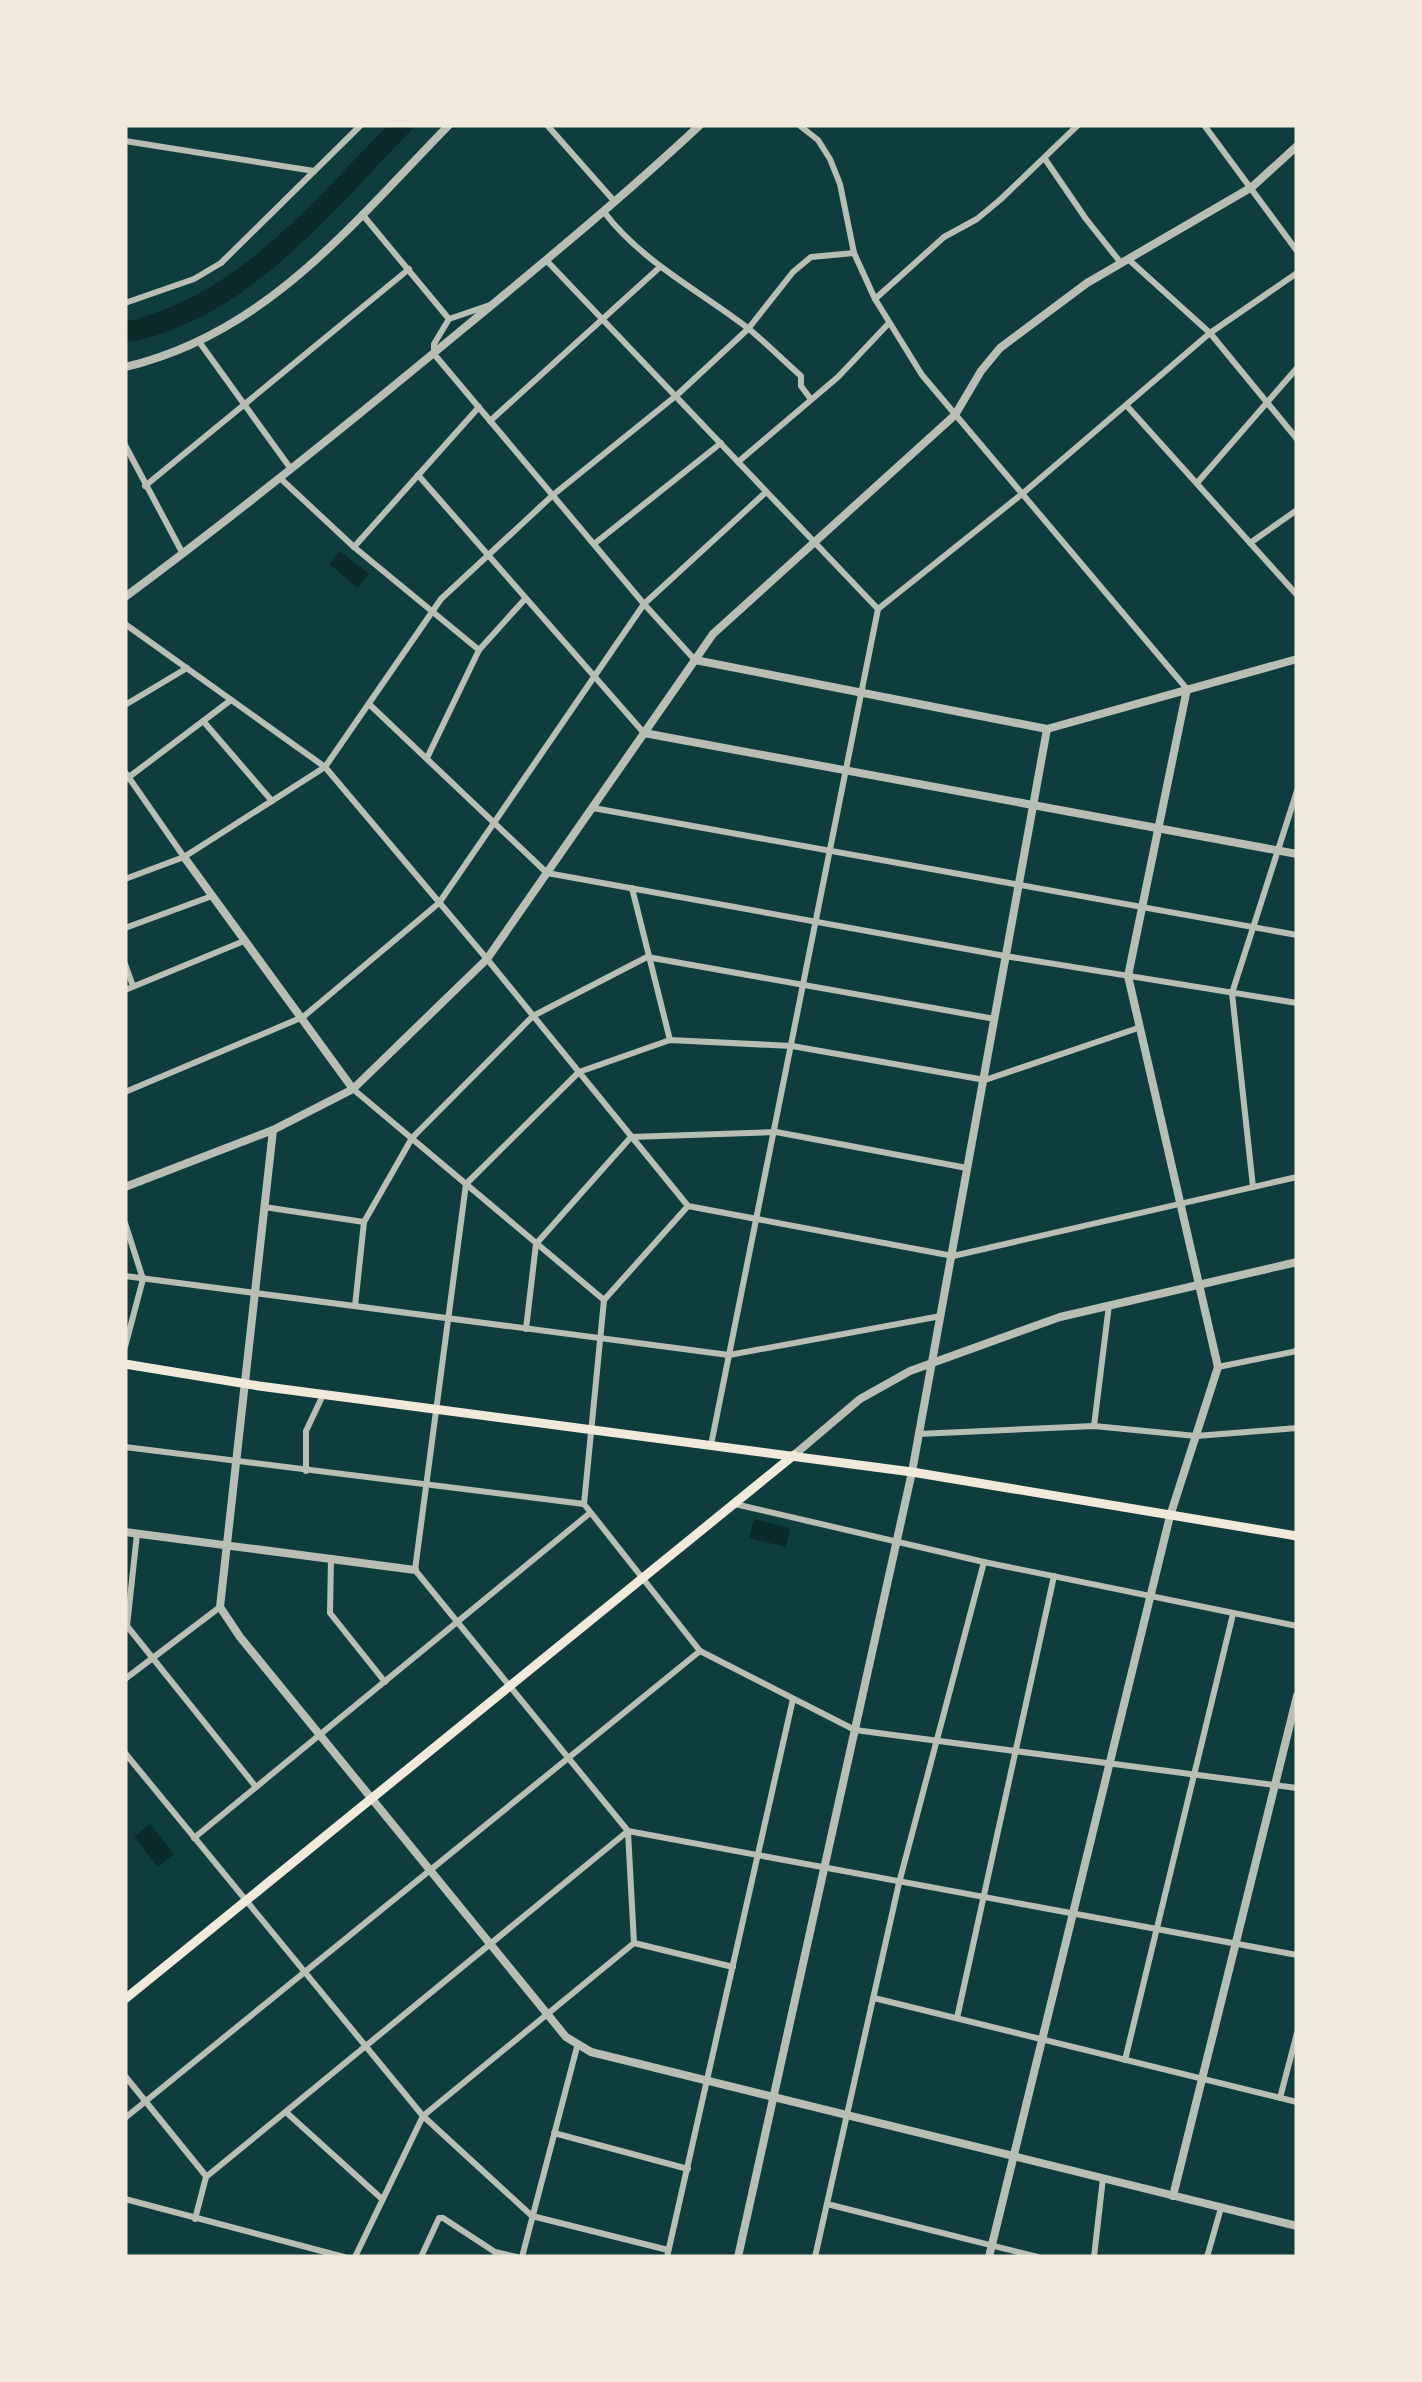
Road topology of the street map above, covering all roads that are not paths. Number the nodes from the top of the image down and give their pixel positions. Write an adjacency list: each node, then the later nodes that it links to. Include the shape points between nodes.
1 (361, 125): 11 (street)
2 (448, 125): 15 (street)
3 (547, 125): 13 (street)
4 (700, 125): 13 (street)
5 (799, 125): 17 (street, via 830,158)
6 (1078, 125): 10 (street)
7 (1204, 125): 12 (street)
8 (125, 141): 11 (street)
9 (1297, 146): 12 (street)
10 (1045, 158): 19 (street); 23 (street)
11 (315, 172): 24 (street, via 221,264)
12 (1252, 187): 16 (street); 19 (street)
13 (615, 202): 14 (street)
14 (604, 212): 18 (street); 20 (street)
15 (362, 214): 21 (street); 31 (street, via 286,288)
16 (1297, 251)
17 (854, 254): 23 (street); 29 (street, via 811,257)
18 (546, 260): 25 (street); 26 (street)
19 (1124, 260): 30 (street); 41 (street, via 1000,348)
20 (660, 267): 26 (street); 29 (street)
21 (409, 269): 27 (street); 38 (street)
22 (1297, 273): 30 (street)
23 (876, 299): 28 (street)
24 (125, 304)
25 (491, 306): 27 (street); 32 (street)
26 (604, 318): 35 (street); 42 (street)
27 (449, 319): 32 (street)
28 (889, 323): 36 (street); 41 (street)
29 (748, 329): 35 (street); 36 (street, via 801,376)
30 (1210, 333): 37 (street); 39 (street)
31 (200, 343): 33 (street); 38 (street)
32 (434, 354): 40 (street); 47 (street)
33 (125, 367)
34 (1297, 368): 37 (street)
35 (677, 395): 44 (street); 54 (street)
36 (810, 398): 46 (street)
37 (1268, 402): 43 (street); 50 (street)
38 (243, 403): 47 (street); 51 (street)
39 (1127, 406): 50 (street); 53 (street)
40 (479, 407): 42 (street); 48 (street)
41 (955, 415): 53 (street); 56 (street)
42 (490, 422): 54 (street)
43 (1297, 439)
44 (721, 443): 46 (street); 58 (street)
45 (125, 446): 51 (street)
46 (738, 462): 52 (street)
47 (291, 469): 49 (street)
48 (418, 475): 59 (street); 61 (street)
49 (280, 478): 59 (street); 60 (street)
50 (1197, 483): 57 (street)
51 (145, 486): 60 (street)
52 (766, 492): 56 (street); 65 (street)
53 (1022, 494): 67 (street); 74 (street)
54 (554, 496): 58 (street); 61 (street)
55 (1297, 510): 57 (street)
56 (815, 541): 67 (street); 71 (street, via 713,634)
57 (1250, 543): 62 (street)
58 (594, 544): 65 (street)
59 (354, 547): 66 (street)
60 (183, 554): 63 (street)
61 (486, 556): 64 (street); 66 (street)
62 (1297, 595)
63 (125, 597)
64 (525, 600): 69 (street); 73 (street)
65 (644, 604): 71 (street); 73 (street)
66 (432, 609): 69 (street); 77 (street)
67 (878, 609): 75 (street)
68 (125, 624): 72 (street)
69 (479, 650): 82 (street)
70 (1297, 658): 74 (street)
71 (695, 660): 75 (street); 81 (street)
72 (187, 668): 76 (street); 78 (street)
73 (594, 676): 81 (street); 90 (street)
74 (1187, 689): 80 (street); 91 (street)
75 (862, 692): 80 (street); 84 (street)
76 (231, 700): 79 (street); 83 (street)
77 (370, 704): 82 (street); 83 (street)
78 (125, 705)
79 (204, 722): 85 (street); 87 (street)
80 (1047, 729): 88 (street)
81 (644, 734): 84 (street); 89 (street)
82 (427, 758): 90 (street)
83 (325, 768): 87 (street); 101 (street)
84 (847, 771): 88 (street); 93 (street)
85 (126, 777): 95 (street)
86 (1297, 791): 92 (street)
87 (272, 801): 95 (street)
88 (1034, 805): 91 (street); 98 (street)
89 (592, 808): 93 (street); 96 (street)
90 (494, 821): 96 (street); 101 (street)
91 (1159, 829): 92 (street); 102 (street)
92 (1278, 850): 94 (street); 104 (street)
93 (831, 851): 98 (street); 103 (street)
94 (1297, 854)
95 (184, 857): 97 (street); 100 (street)
96 (547, 873): 99 (street); 110 (street)
97 (125, 879)
98 (1018, 884): 102 (street); 108 (street)
99 (632, 888): 103 (street); 109 (street)
100 (212, 896): 105 (street); 107 (street)
101 (439, 903): 110 (street); 118 (street)
102 (1143, 908): 104 (street); 112 (street)
103 (818, 922): 108 (street); 113 (street)
104 (1254, 927): 106 (street); 115 (street)
105 (125, 928)
106 (1297, 934)
107 (244, 941): 114 (street); 118 (street)
108 (1005, 956): 112 (street); 119 (street)
109 (647, 957): 113 (street); 117 (street); 121 (street)
110 (487, 959): 117 (street); 125 (street)
111 (125, 964): 114 (street)
112 (1128, 976): 115 (street); 120 (street)
113 (804, 986): 119 (street); 122 (street)
114 (129, 988)
115 (1232, 992): 116 (street); 135 (street)
116 (1297, 1003)
117 (533, 1016): 123 (street); 130 (street)
118 (303, 1017): 125 (street); 126 (street)
119 (995, 1018): 124 (street)
120 (1138, 1028): 124 (street); 136 (street)
121 (670, 1040): 122 (street); 123 (street)
122 (792, 1046): 124 (street); 128 (street)
123 (579, 1072): 129 (street); 133 (street)
124 (985, 1080): 131 (street)
125 (353, 1089): 127 (street); 130 (street)
126 (125, 1092)
127 (272, 1130): 134 (street); 138 (street)
128 (776, 1132): 129 (street); 131 (street); 139 (street)
129 (631, 1137): 137 (street); 142 (street)
130 (412, 1138): 133 (street); 140 (street)
131 (967, 1168): 143 (street)
132 (1297, 1177): 135 (street)
133 (466, 1184): 142 (street); 153 (street)
134 (125, 1187)
135 (1254, 1187): 136 (street)
136 (1179, 1205): 143 (street); 147 (street)
137 (688, 1206): 139 (street); 149 (street)
138 (264, 1207): 140 (street); 148 (street)
139 (755, 1218): 143 (street); 158 (street)
140 (364, 1222): 151 (street)
141 (125, 1224): 146 (street)
142 (536, 1244): 149 (street); 154 (street)
143 (952, 1256): 152 (street)
144 (1297, 1262): 147 (street)
145 (125, 1276): 146 (street)
146 (143, 1279): 148 (street); 156 (street)
147 (1198, 1284): 150 (street); 161 (street)
148 (255, 1295): 151 (street); 162 (street)
149 (604, 1300): 155 (street)
150 (1110, 1304): 159 (street); 165 (street)
151 (355, 1306): 153 (street)
152 (942, 1316): 158 (street); 159 (street)
153 (450, 1319): 154 (street); 164 (street)
154 (526, 1329): 155 (street)
155 (600, 1339): 158 (street); 166 (street)
156 (125, 1346)
157 (1297, 1351): 161 (street)
158 (728, 1355): 170 (street)
159 (932, 1363): 168 (street); 172 (street, via 878,1387)
160 (125, 1364): 162 (main road)
161 (1218, 1367): 169 (street)
162 (244, 1384): 163 (main road); 173 (street)
163 (324, 1394): 164 (main road); 174 (street, via 306,1431)
164 (438, 1408): 166 (main road); 176 (street)
165 (1094, 1426): 168 (street); 169 (street)
166 (590, 1428): 170 (main road); 177 (street)
167 (1297, 1428): 169 (street)
168 (918, 1434): 175 (street)
169 (1196, 1436): 180 (street)
170 (711, 1445): 172 (main road)
171 (125, 1446): 173 (street)
172 (794, 1455): 175 (main road); 178 (main road)
173 (235, 1462): 174 (street); 185 (street)
174 (306, 1471): 176 (street)
175 (912, 1472): 180 (main road); 184 (street)
176 (428, 1486): 177 (street); 188 (street)
177 (584, 1504): 179 (street)
178 (734, 1504): 184 (street); 190 (main road)
179 (590, 1512): 190 (street); 194 (street)
180 (1170, 1516): 183 (main road); 191 (street)
181 (125, 1532): 182 (street)
182 (138, 1534): 185 (street); 197 (street, via 127,1626)
183 (1297, 1536)
184 (897, 1542): 187 (street); 203 (street)
185 (226, 1543): 186 (street); 192 (street)
186 (331, 1558): 188 (street); 199 (street, via 330,1613)
187 (984, 1562): 189 (street); 205 (street)
188 (415, 1570): 194 (street)
189 (1054, 1576): 191 (street); 206 (street)
190 (642, 1578): 196 (street); 200 (main road)
191 (1152, 1596): 193 (street); 209 (street)
192 (220, 1607): 197 (street); 204 (street)
193 (1233, 1614): 195 (street); 210 (street)
194 (458, 1622): 199 (street); 200 (street)
195 (1297, 1626)
196 (700, 1650): 202 (street); 208 (street)
197 (152, 1658): 198 (street); 212 (street)
198 (125, 1679)
199 (384, 1682): 204 (street)
200 (510, 1686): 208 (street); 214 (main road)
201 (1297, 1696): 211 (street)
202 (793, 1699): 203 (street); 217 (street)
203 (855, 1730): 205 (street); 218 (street)
204 (320, 1734): 212 (street); 214 (street)
205 (937, 1742): 206 (street); 220 (street)
206 (1014, 1752): 209 (street); 221 (street)
207 (125, 1753): 216 (street)
208 (567, 1756): 215 (street); 219 (street)
209 (1109, 1762): 210 (street); 223 (street)
210 (1195, 1775): 211 (street); 224 (street)
211 (1275, 1784): 213 (street); 226 (street)
212 (256, 1787): 216 (street)
213 (1297, 1788)
214 (372, 1798): 219 (street); 222 (main road)
215 (628, 1831): 217 (street); 225 (street); 227 (street)
216 (194, 1838): 222 (street)
217 (758, 1856): 218 (street); 229 (street)
218 (825, 1867): 220 (street); 243 (street)
219 (430, 1869): 227 (street); 230 (street)
220 (898, 1883): 221 (street); 231 (street)
221 (985, 1896): 223 (street); 234 (street)
222 (246, 1901): 230 (street); 232 (main road)
223 (1074, 1912): 224 (street); 236 (street)
224 (1159, 1930): 226 (street); 239 (street)
225 (634, 1943): 229 (street); 233 (street)
226 (1235, 1943): 228 (street); 241 (street)
227 (490, 1944): 233 (street); 237 (street)
228 (1297, 1955)
229 (734, 1968): 242 (street)
230 (303, 1972): 237 (street); 245 (street)
231 (874, 1998): 234 (street); 248 (street)
232 (125, 1999)
233 (547, 2014): 238 (street); 249 (street)
234 (957, 2018): 236 (street)
235 (1297, 2033): 244 (street)
236 (1043, 2040): 239 (street); 252 (street)
237 (365, 2047): 247 (street); 249 (street)
238 (577, 2047): 242 (street); 251 (street)
239 (1125, 2060): 241 (street)
240 (125, 2076): 245 (street)
241 (1202, 2079): 244 (street); 256 (street)
242 (708, 2080): 243 (street); 253 (street)
243 (774, 2097): 248 (street); 270 (street)
244 (1280, 2098): 246 (street)
245 (145, 2102): 250 (street); 254 (street)
246 (1297, 2102)
247 (288, 2113): 254 (street); 258 (street)
248 (848, 2114): 252 (street); 259 (street)
249 (423, 2116): 258 (street); 261 (street)
250 (125, 2118)
251 (553, 2133): 253 (street); 261 (street)
252 (1015, 2157): 255 (street); 264 (street)
253 (688, 2169): 265 (street)
254 (206, 2177): 262 (street)
255 (1104, 2178): 256 (street); 274 (street)
256 (1174, 2196): 260 (street)
257 (125, 2199): 262 (street)
258 (382, 2199): 267 (street)
259 (827, 2204): 264 (street); 271 (street)
260 (1221, 2208): 263 (street); 275 (street)
261 (532, 2216): 265 (street); 269 (street)
262 (195, 2219): 266 (street)
263 (1297, 2226)
264 (992, 2244): 272 (street); 273 (street)
265 (668, 2254)
266 (344, 2257)
267 (355, 2257)
268 (420, 2257): 269 (street, via 443,2218 495,2252)
269 (519, 2257)
270 (738, 2257)
271 (815, 2257)
272 (989, 2257)
273 (1038, 2257)
274 (1094, 2257)
275 (1208, 2257)

